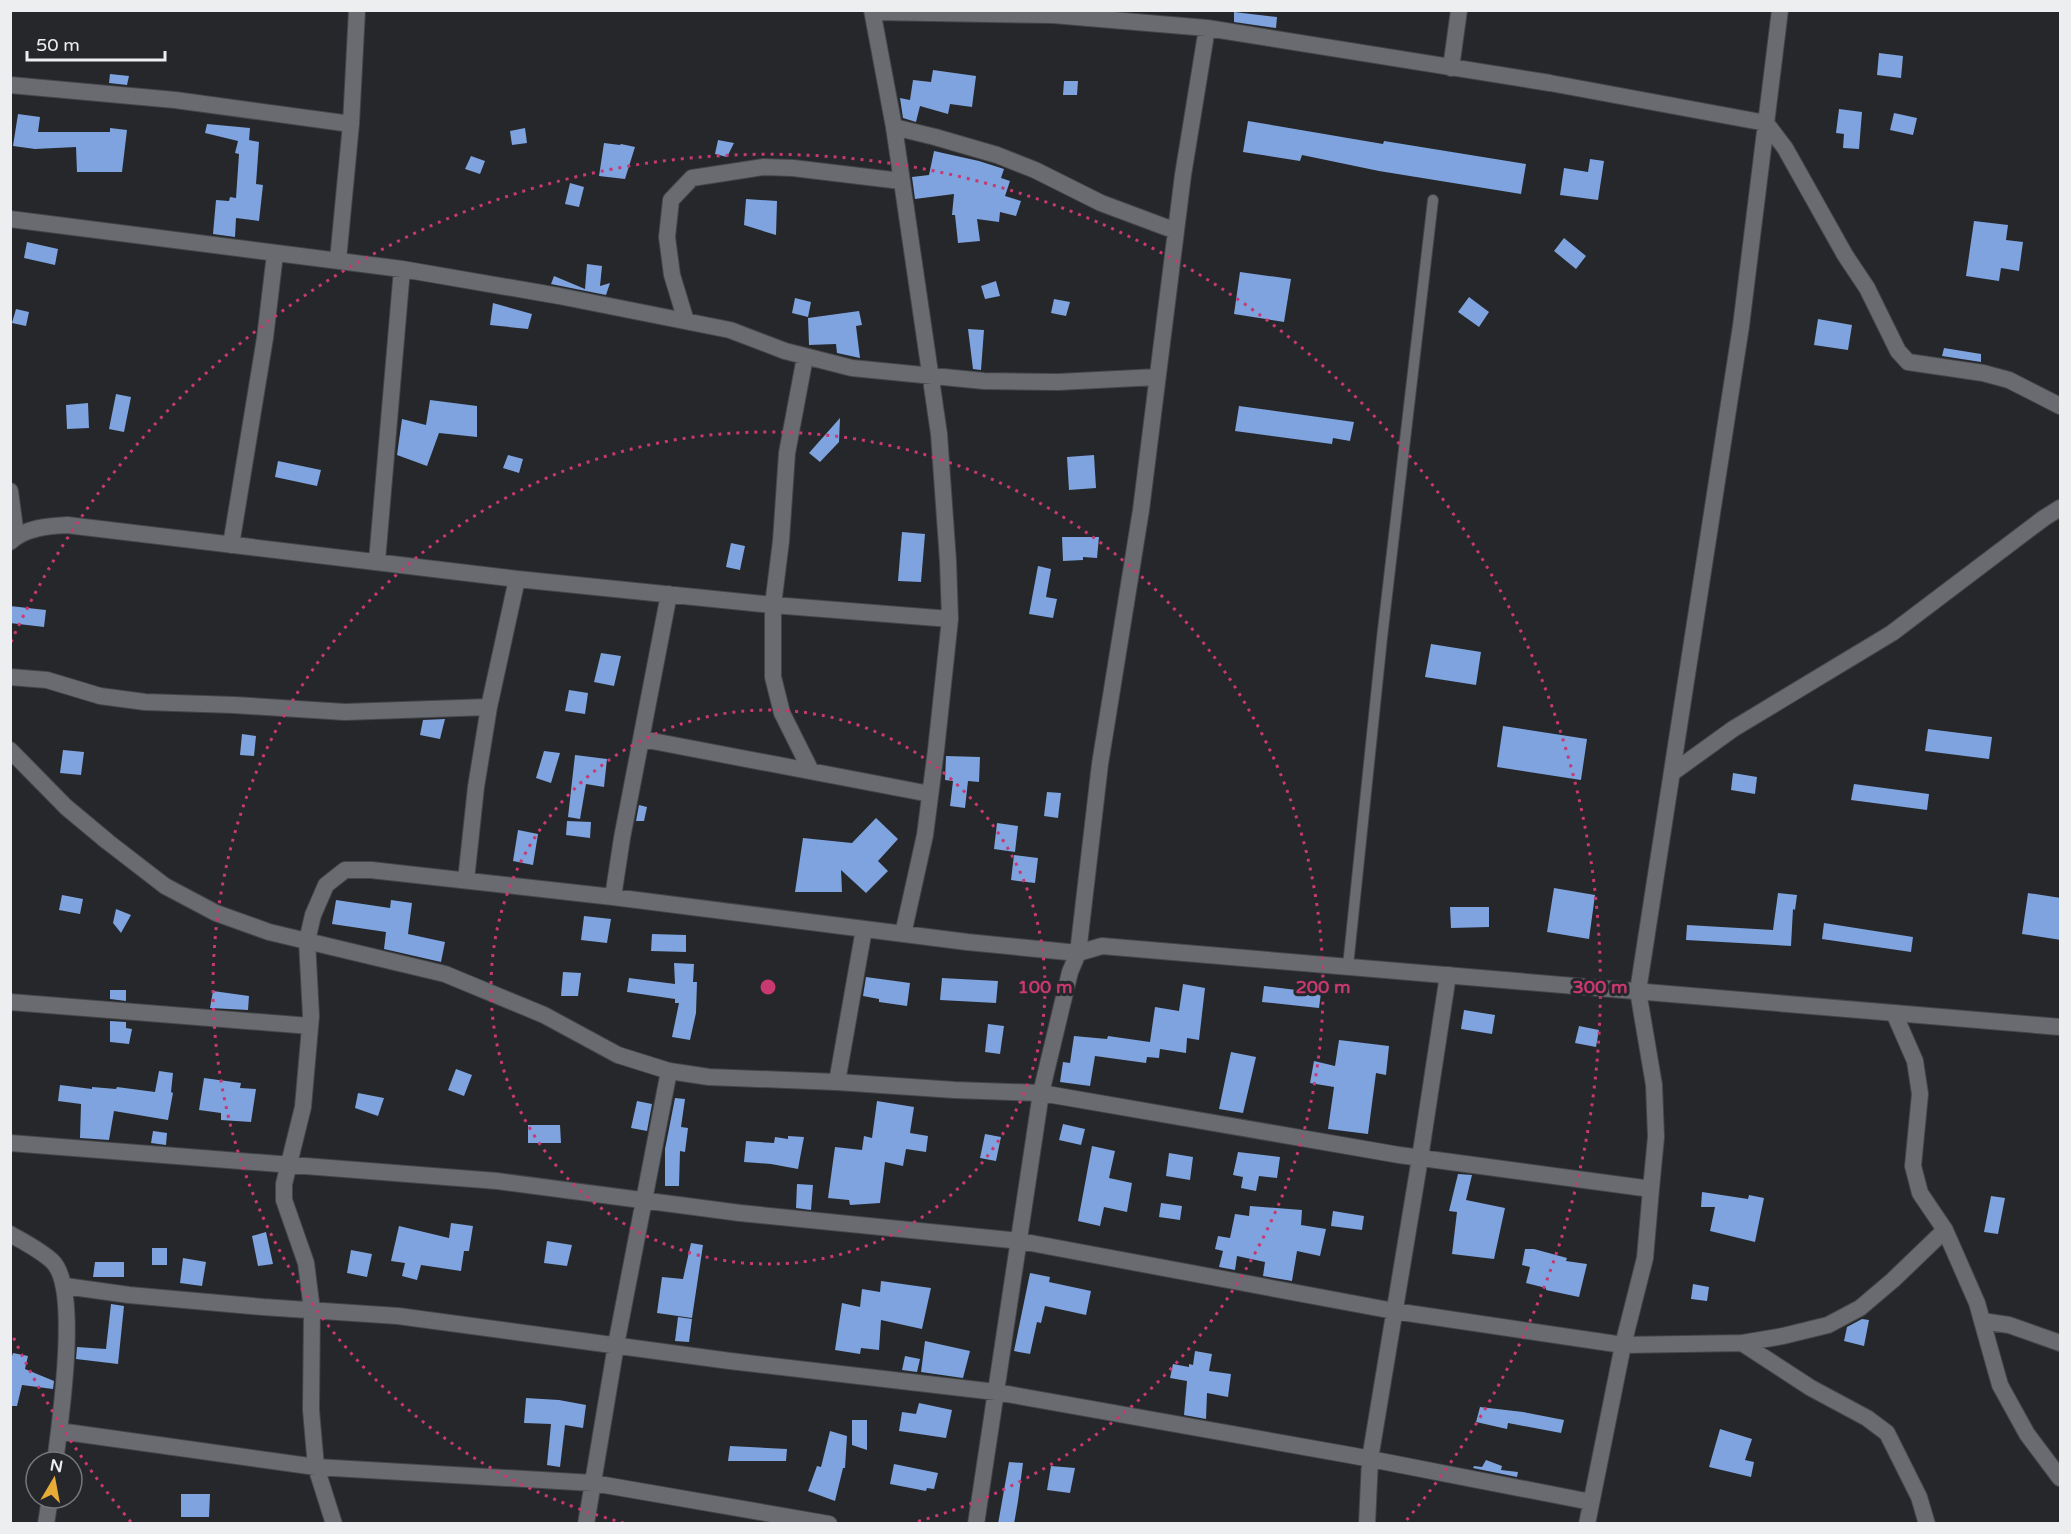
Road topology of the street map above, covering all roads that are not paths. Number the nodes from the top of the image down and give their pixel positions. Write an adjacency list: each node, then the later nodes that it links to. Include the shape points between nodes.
1 (357, 10): 10 (street)
2 (1459, 10): 7 (street)
3 (1780, 10): 9 (street)
4 (873, 11): 5 (street); 11 (street)
5 (1131, 16): 6 (street)
6 (1207, 28): 7 (street); 15 (street)
7 (1450, 68): 9 (street)
8 (10, 85): 10 (street, via 176,100)
9 (1766, 123): 23 (street, via 1908,362 1983,372 2009,380); 38 (street, via 1741,327)
10 (351, 124): 17 (street)
11 (894, 128): 12 (street); 15 (street, via 997,155 1101,203)
12 (901, 181): 19 (street, via 764,167 692,178 671,200 667,237 672,275); 21 (street)
13 (1433, 200): 46 (lane)
14 (10, 219): 16 (street)
15 (1176, 231): 22 (street)
16 (275, 254): 17 (street); 27 (street)
17 (338, 260): 18 (street)
18 (402, 269): 19 (street); 28 (street)
19 (686, 321): 20 (street, via 730,330)
20 (805, 357): 21 (street, via 852,368); 31 (street, via 787,453)
21 (930, 377): 22 (street, via 1058,382); 32 (street, via 939,434)
22 (1157, 377): 45 (street, via 1141,510 1100,764)
23 (2061, 406)
24 (10, 491): 26 (street)
25 (2061, 508): 38 (street, via 1892,633 1733,729)
26 (13, 539): 27 (street, via 42,527 67,525)
27 (231, 546): 28 (street)
28 (377, 561): 29 (street)
29 (517, 579): 30 (street); 34 (street)
30 (669, 594): 31 (street); 35 (street)
31 (773, 605): 32 (street); 37 (street, via 773,677 782,713)
32 (950, 619): 39 (street)
33 (10, 677): 34 (street, via 47,680 100,696 145,702 345,712)
34 (489, 707): 40 (street)
35 (642, 739): 37 (street); 41 (street)
36 (10, 750): 44 (street, via 66,807 165,886 216,914)
37 (811, 771): 39 (street)
38 (1672, 773): 48 (street)
39 (930, 794): 43 (street)
40 (466, 880): 41 (street); 44 (street, via 345,870 327,885 313,915)
41 (613, 897): 42 (street)
42 (864, 929): 43 (street); 54 (street)
43 (903, 934): 45 (street)
44 (307, 941): 51 (street); 53 (street, via 445,974 544,1016 618,1055)
45 (1078, 953): 46 (street, via 1102,946); 55 (street)
46 (1348, 966): 47 (street)
47 (1448, 975): 48 (street); 57 (street)
48 (1638, 991): 50 (street); 59 (street, via 1654,1085 1656,1137)
49 (10, 1002): 51 (street)
50 (1894, 1012): 52 (street); 61 (street, via 1916,1061 1920,1094 1913,1166 1920,1193)
51 (310, 1026): 58 (street, via 303,1107)
52 (2061, 1027)
53 (669, 1071): 54 (street, via 709,1077); 60 (street)
54 (837, 1082): 55 (street)
55 (1041, 1093): 57 (street); 63 (street)
56 (10, 1143): 58 (street)
57 (1420, 1158): 59 (street); 66 (street)
58 (290, 1164): 60 (street, via 496,1181); 65 (street, via 284,1200 306,1263)
59 (1651, 1190): 71 (street, via 1645,1258)
60 (643, 1200): 63 (street); 70 (street)
61 (1945, 1230): 67 (street); 68 (street, via 1860,1308 1828,1325)
62 (10, 1234): 64 (street, via 54,1263)
63 (1020, 1241): 66 (street); 72 (street)
64 (64, 1286): 65 (street); 73 (street, via 67,1324)
65 (312, 1310): 70 (street, via 398,1316); 76 (street, via 311,1410)
66 (1394, 1311): 71 (street); 75 (street)
67 (1982, 1321): 69 (street, via 2009,1325); 77 (street, via 2000,1385 2027,1434)
68 (1742, 1343): 71 (street); 86 (street, via 1887,1433 1919,1497)
69 (2061, 1343)
70 (616, 1345): 72 (street); 78 (street)
71 (1623, 1345): 79 (street)
72 (996, 1392): 75 (street); 83 (street)
73 (59, 1431): 74 (street); 76 (street)
74 (57, 1450)
75 (1370, 1459): 79 (street); 84 (street)
76 (316, 1467): 78 (street); 80 (street)
77 (2061, 1478)
78 (593, 1483): 81 (street); 82 (street)
79 (1591, 1502): 85 (street)
80 (334, 1524)
81 (586, 1524)
82 (829, 1524)
83 (976, 1524)
84 (1367, 1524)
85 (1587, 1524)
86 (1927, 1524)

